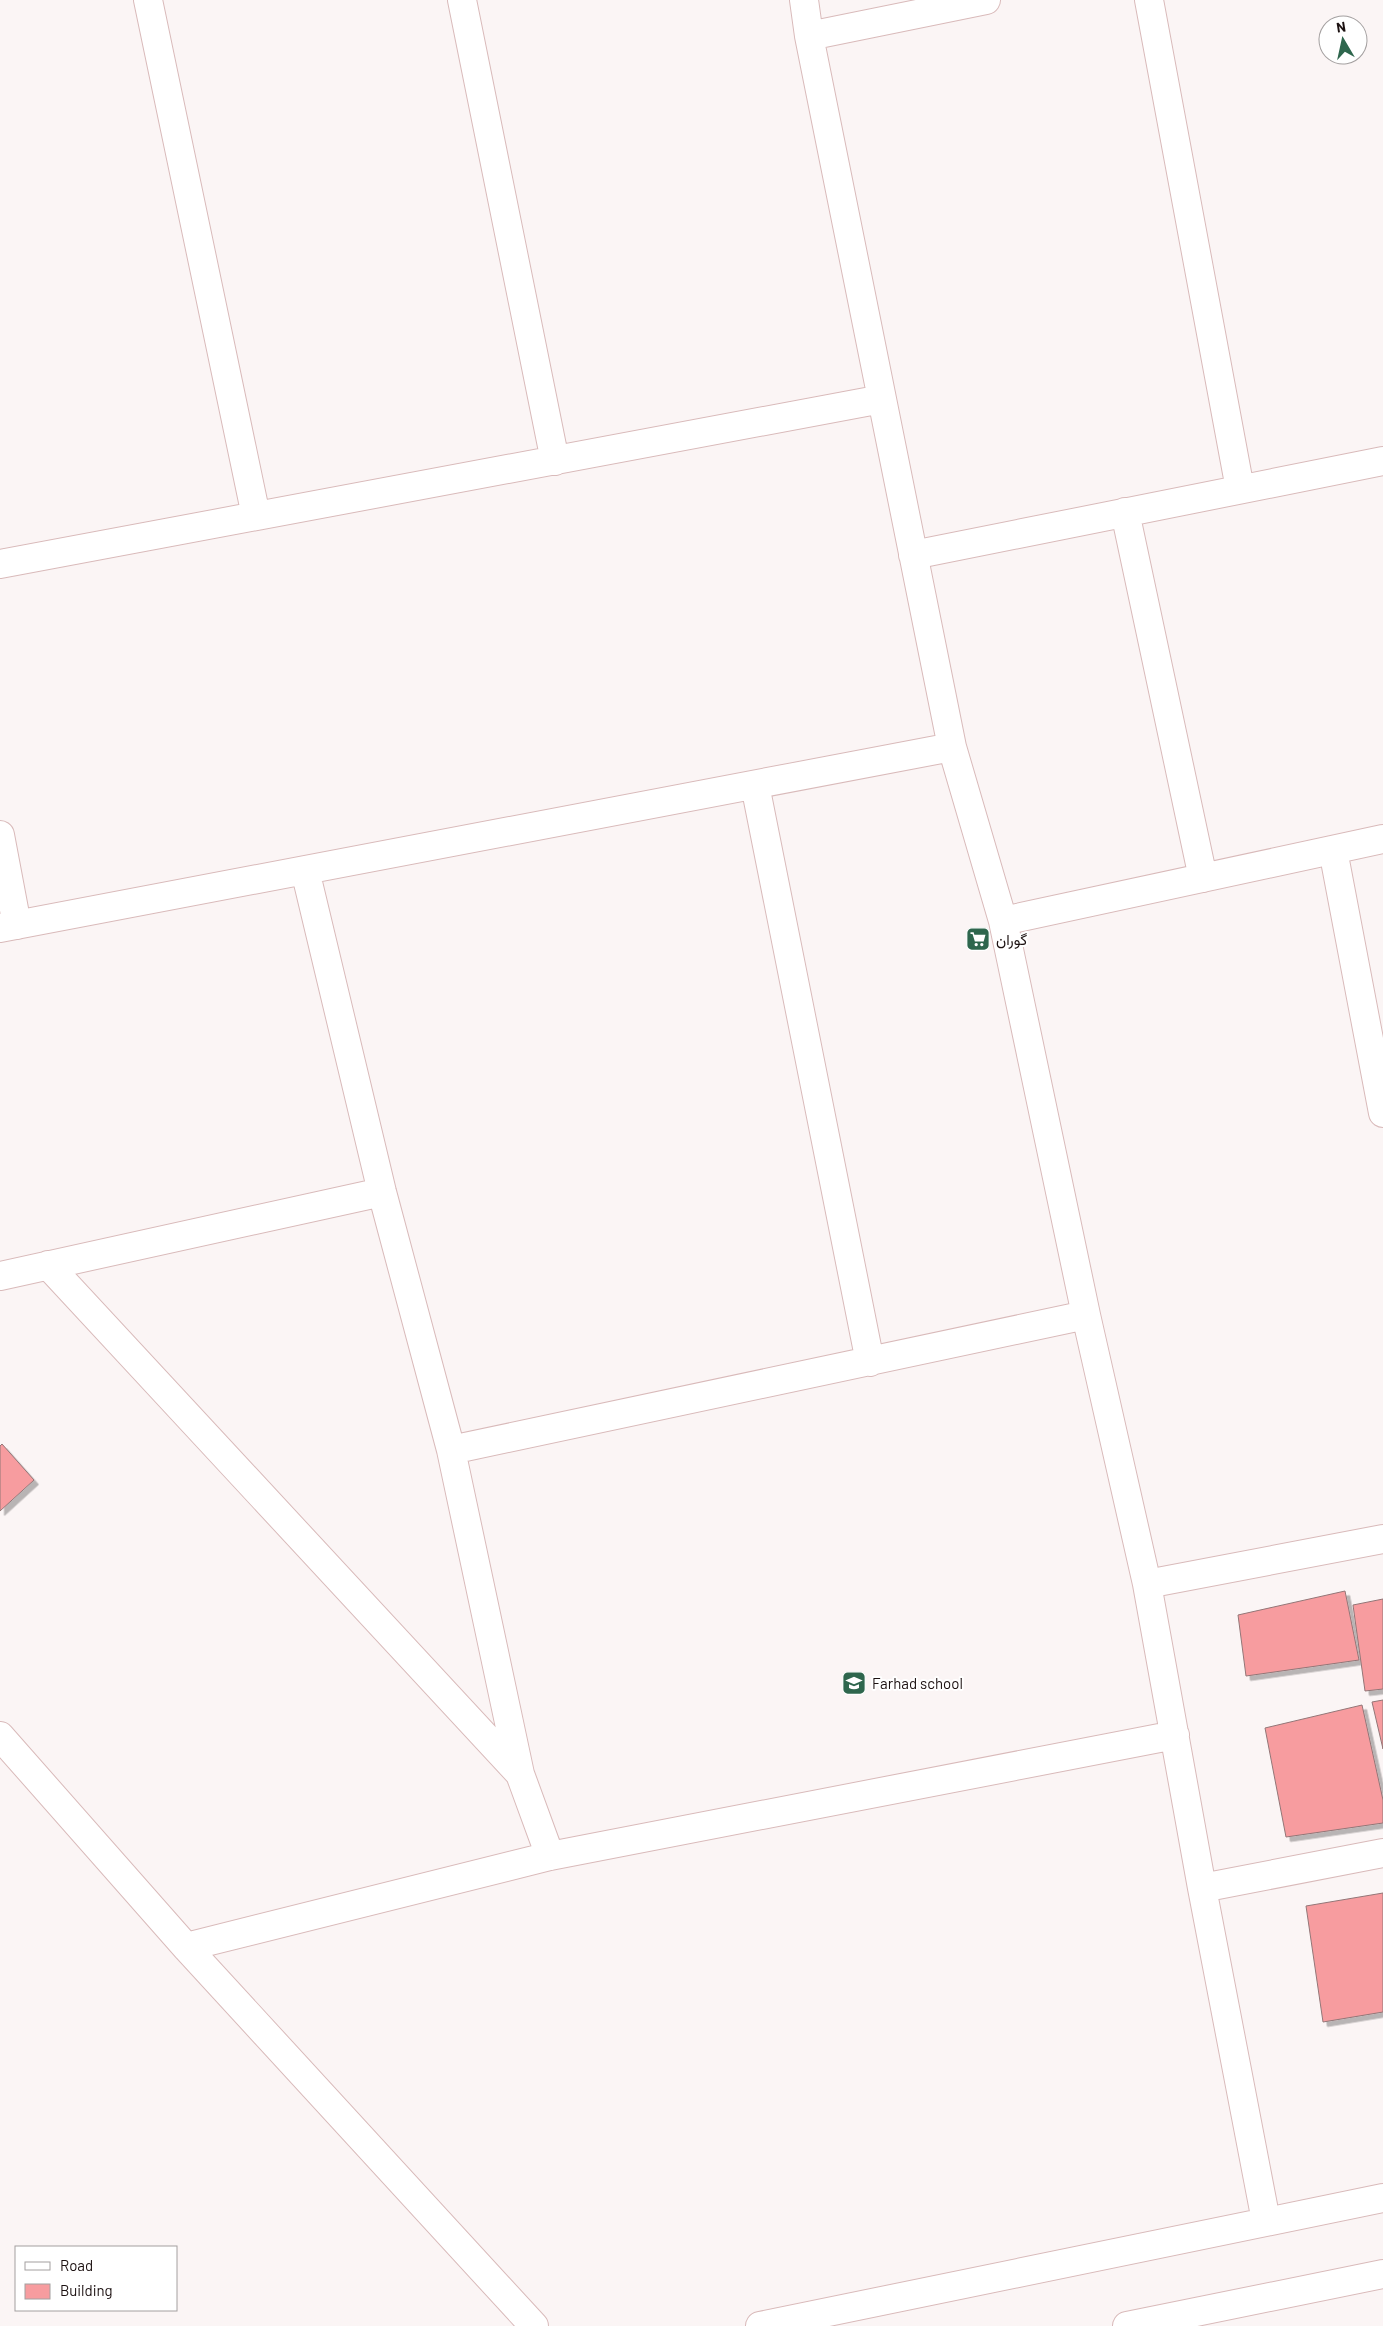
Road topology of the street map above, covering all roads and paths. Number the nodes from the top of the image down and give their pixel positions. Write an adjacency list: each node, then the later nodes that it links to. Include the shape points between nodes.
1 (148, 0): 12 (street)
2 (462, 0): 8 (street)
3 (804, 0): 6 (street)
4 (986, 0): 6 (street)
5 (1149, 0): 10 (street)
6 (809, 36): 7 (street)
7 (882, 399): 8 (street); 13 (street)
8 (555, 461): 12 (street)
9 (1383, 461): 10 (street)
10 (1240, 489): 11 (street)
11 (1124, 512): 13 (street); 21 (street)
12 (256, 516): 14 (street)
13 (913, 555): 15 (street)
14 (0, 564)
15 (952, 747): 16 (street); 22 (street)
16 (755, 785): 20 (street); 29 (street)
17 (0, 835): 23 (street)
18 (1383, 839): 19 (street)
19 (1333, 850): 21 (street); 24 (street)
20 (305, 870): 23 (street); 25 (street)
21 (1203, 878): 22 (street)
22 (1003, 921): 28 (street)
23 (9, 926)
24 (1383, 1113)
25 (382, 1192): 26 (street); 30 (street)
26 (48, 1265): 27 (street); 35 (street)
27 (0, 1276)
28 (1086, 1315): 29 (street); 32 (street)
29 (870, 1362): 30 (street)
30 (451, 1450): 35 (street)
31 (1383, 1539): 32 (street)
32 (1148, 1584): 33 (street)
33 (1175, 1735): 37 (street); 38 (street)
34 (0, 1736): 39 (street)
35 (520, 1774): 37 (street)
36 (1383, 1853): 38 (street)
37 (550, 1856): 39 (street)
38 (1202, 1888): 41 (street)
39 (186, 1947): 43 (street)
40 (1383, 2198): 41 (street)
41 (1266, 2221): 44 (street)
42 (1383, 2274): 45 (street)
43 (534, 2326)
44 (760, 2326)
45 (1128, 2326)

